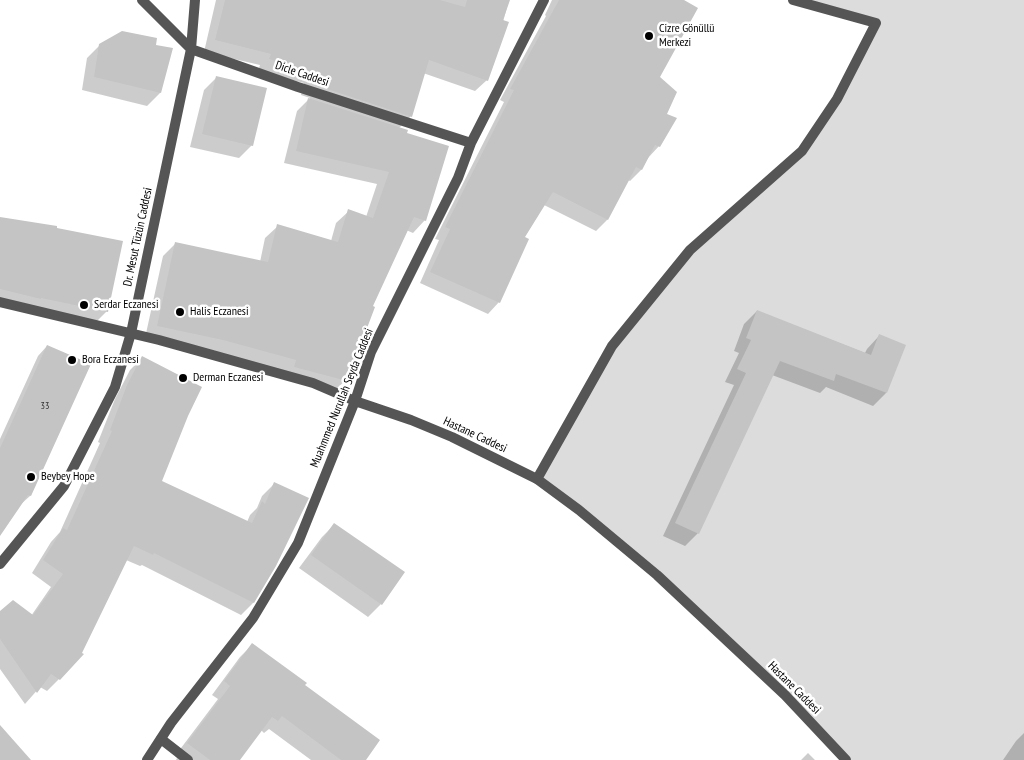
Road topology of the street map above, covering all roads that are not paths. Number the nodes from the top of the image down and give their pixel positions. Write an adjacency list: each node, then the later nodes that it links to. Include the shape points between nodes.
1 (142, 0): 5 (street, Dicle Caddesi)
2 (195, 0): 5 (street, Dr. Mesut Tüzün Caddesi)
3 (544, 0): 6 (street, Muahmmed Nurullah Seyda Caddesi)
4 (792, 0): 10 (street, via 876,23 837,99 802,150 690,250 612,346)
5 (191, 49): 6 (street, Dicle Caddesi); 8 (street, Dr. Mesut Tüzün Caddesi)
6 (471, 143): 9 (street, Muahmmed Nurullah Seyda Caddesi, via 458,178 371,352)
7 (0, 302): 8 (street, Hastane Caddesi)
8 (131, 333): 9 (street, Hastane Caddesi, via 313,383); 11 (street, Dr. Mesut Tüzün Caddesi, via 116,387 64,486)
9 (355, 401): 10 (street, Hastane Caddesi, via 452,437); 12 (street, Muahmmed Nurullah Seyda Caddesi, via 298,543 253,618)
10 (537, 479): 15 (street, Hastane Caddesi, via 657,575 785,695)
11 (0, 564)
12 (161, 739): 13 (street, Muahmmed Nurullah Seyda Caddesi); 14 (street)
13 (147, 760)
14 (188, 760)
15 (846, 760)

